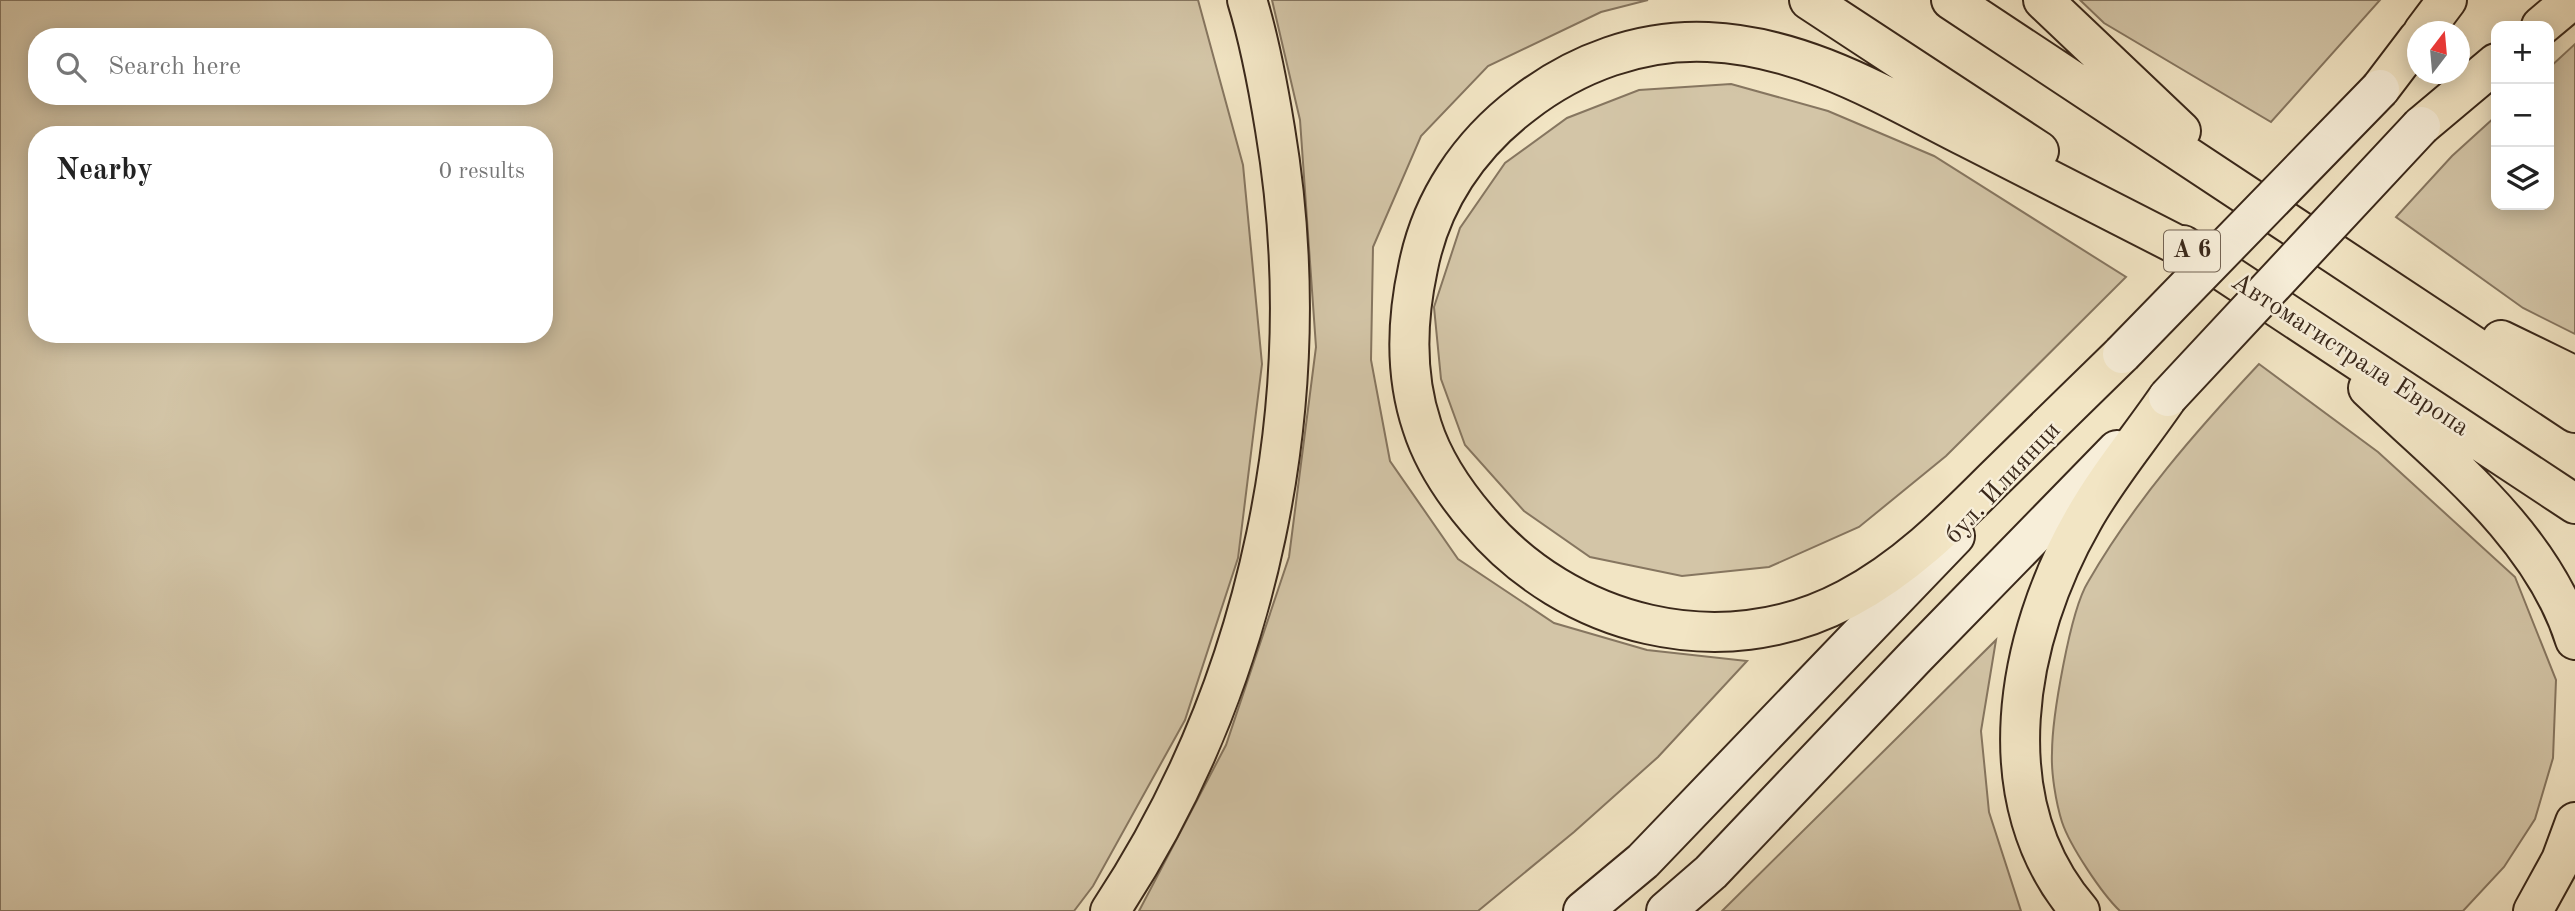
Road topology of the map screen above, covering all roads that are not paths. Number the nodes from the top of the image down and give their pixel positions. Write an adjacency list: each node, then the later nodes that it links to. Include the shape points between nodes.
1 (1247, 0): 30 (highway, via 1270,97 1289,238 1292,314 1278,463 1266,539 1226,682 1166,813)
2 (1809, 0): 20 (highway, Автомагистрала Европа / A 6)
3 (1951, 0): 19 (highway)
4 (2043, 0): 19 (highway)
5 (2447, 0): 9 (highway)
6 (2465, 0): 10 (street)
7 (2548, 0): 11 (street)
8 (2572, 0): 12 (highway)
9 (2431, 21)
10 (2445, 21)
11 (2527, 21)
12 (2547, 21)
13 (2407, 53): 17 (highway)
14 (2491, 56): 18 (street)
15 (2407, 61): 17 (street, бул. Илиянци)
16 (2491, 67): 18 (highway)
17 (2380, 89): 23 (street, бул. Илиянци, bridge)
18 (2421, 126): 25 (street, bridge)
19 (2256, 202): 21 (highway)
20 (2199, 256): 22 (highway, Автомагистрала Европа / A 6); 23 (highway, via 1837,72 1770,49 1734,43 1674,43 1645,46 1583,67 1530,98 1483,138 1448,187 1422,248 1409,335 1422,427 1452,488 1496,541 1550,586 1585,605 1623,619 1696,632 1735,632 1804,618 1846,600 1892,571 1929,543)
21 (2355, 269): 24 (highway); 26 (highway)
22 (2299, 321): 27 (highway, Автомагистрала Европа / A 6); 28 (highway, via 2487,502 2525,545 2550,583)
23 (2122, 354): 31 (street, бул. Илиянци, via 1890,606 1643,861)
24 (2575, 376)
25 (2168, 397): 32 (street, via 1711,872); 33 (highway, via 2083,519 2055,577 2025,684 2020,741 2023,796 2046,861)
26 (2575, 413)
27 (2575, 504)
28 (2575, 640)
29 (2575, 822): 34 (highway)
30 (1110, 911)
31 (1583, 911)
32 (1666, 911)
33 (2080, 911)
34 (2533, 911)

